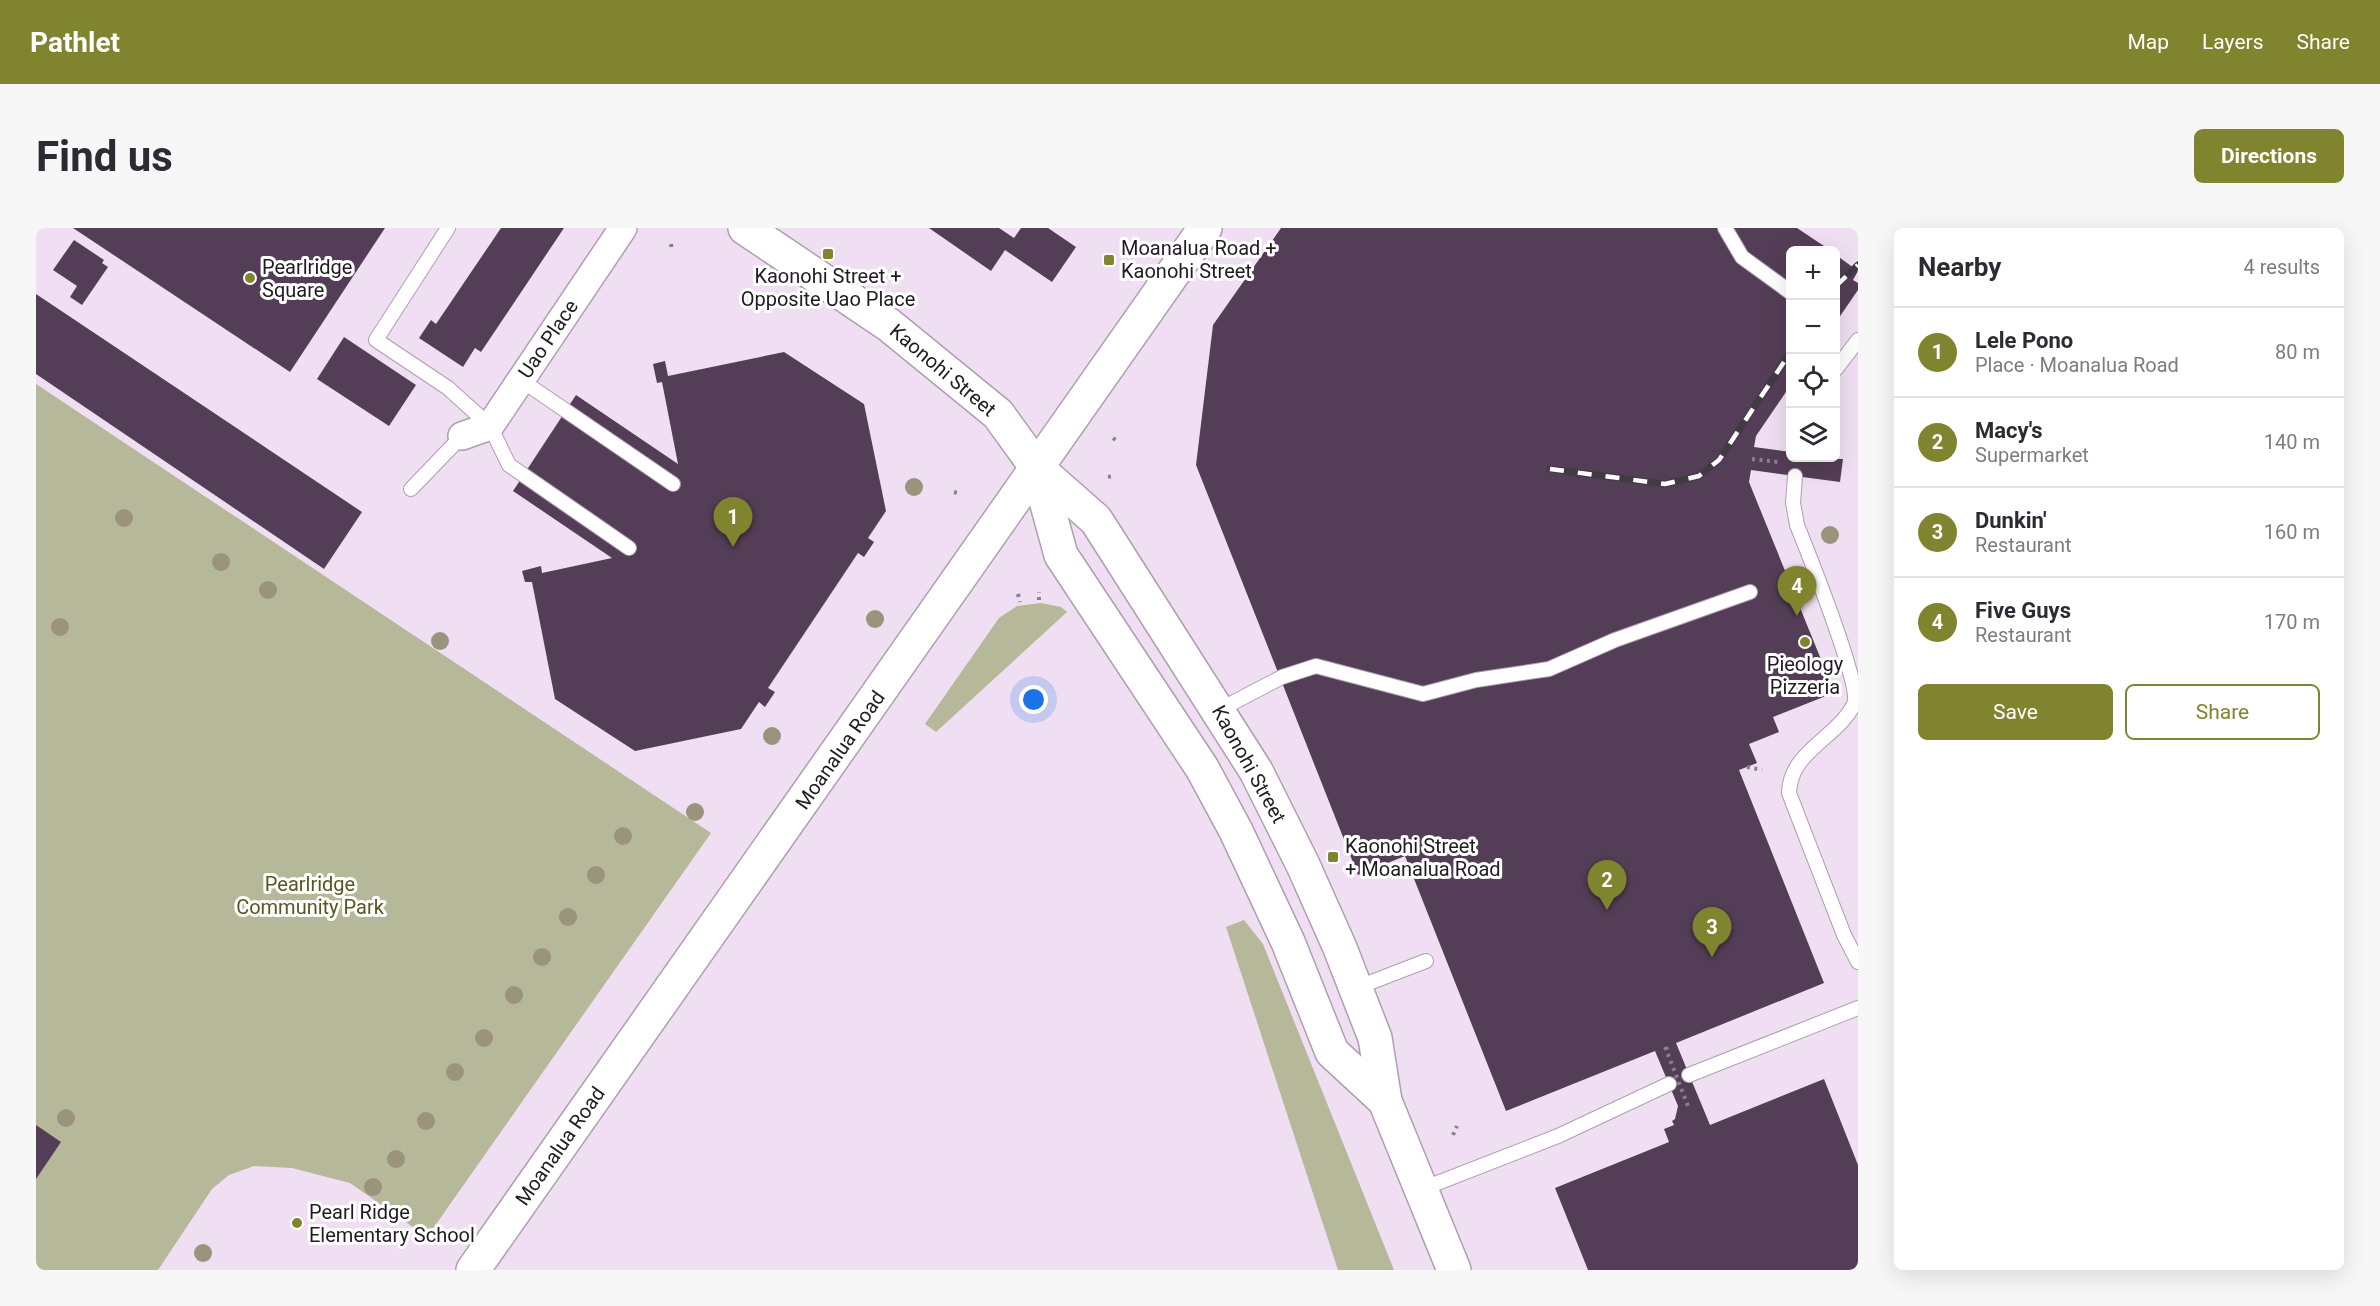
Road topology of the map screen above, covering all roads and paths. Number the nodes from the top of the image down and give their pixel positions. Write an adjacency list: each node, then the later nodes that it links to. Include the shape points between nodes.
1 (448, 228): 12 (lane, via 376,340 448,387)
2 (623, 228): 11 (street, Uao Place)
3 (745, 228): 16 (street, Kaonohi Street, via 889,325 998,414)
4 (1205, 228): 16 (street, Moanalua Road)
5 (1725, 228): 8 (lane, via 1742,256)
6 (671, 244): 7 (path)
7 (672, 251)
8 (1786, 288)
9 (1858, 340): 10 (lane)
10 (1840, 364)
11 (521, 380): 12 (street, Uao Place); 18 (lane)
12 (490, 426): 13 (street); 22 (lane, via 509,465)
13 (462, 436): 19 (lane)
14 (1752, 459): 15 (path)
15 (1778, 462)
16 (1038, 468): 28 (street, Kaonohi Street, via 1096,519); 38 (street, Kaonohi Street, via 1061,555 1202,768 1283,932 1332,1052); 43 (street, Moanalua Road)
17 (1795, 476): 32 (lane, via 1793,503 1797,525 1858,691 1855,703 1840,722 1802,759 1789,793)
18 (673, 484)
19 (411, 489)
20 (954, 492): 21 (path)
21 (961, 494)
22 (629, 548)
23 (1039, 592): 26 (path)
24 (1750, 592): 28 (lane, via 1549,669 1476,680 1423,694 1316,666 1282,677)
25 (1018, 594): 27 (path)
26 (1039, 600)
27 (1020, 602)
28 (1219, 710): 33 (street, Kaonohi Street, via 1257,771 1304,865)
29 (1747, 767): 30 (path)
30 (1762, 770)
31 (1426, 961): 33 (lane)
32 (1858, 962)
33 (1356, 988): 38 (street, Kaonohi Street, via 1375,1038)
34 (1858, 1008): 36 (lane)
35 (1669, 1054): 39 (path, bridge, via 1665,1047)
36 (1689, 1076)
37 (1669, 1084): 42 (lane, via 1558,1136)
38 (1385, 1101): 42 (street, Kaonohi Street)
39 (1688, 1106)
40 (1457, 1126): 41 (path)
41 (1454, 1135)
42 (1422, 1189): 44 (street, Kaonohi Street)
43 (473, 1270)
44 (1454, 1270)

